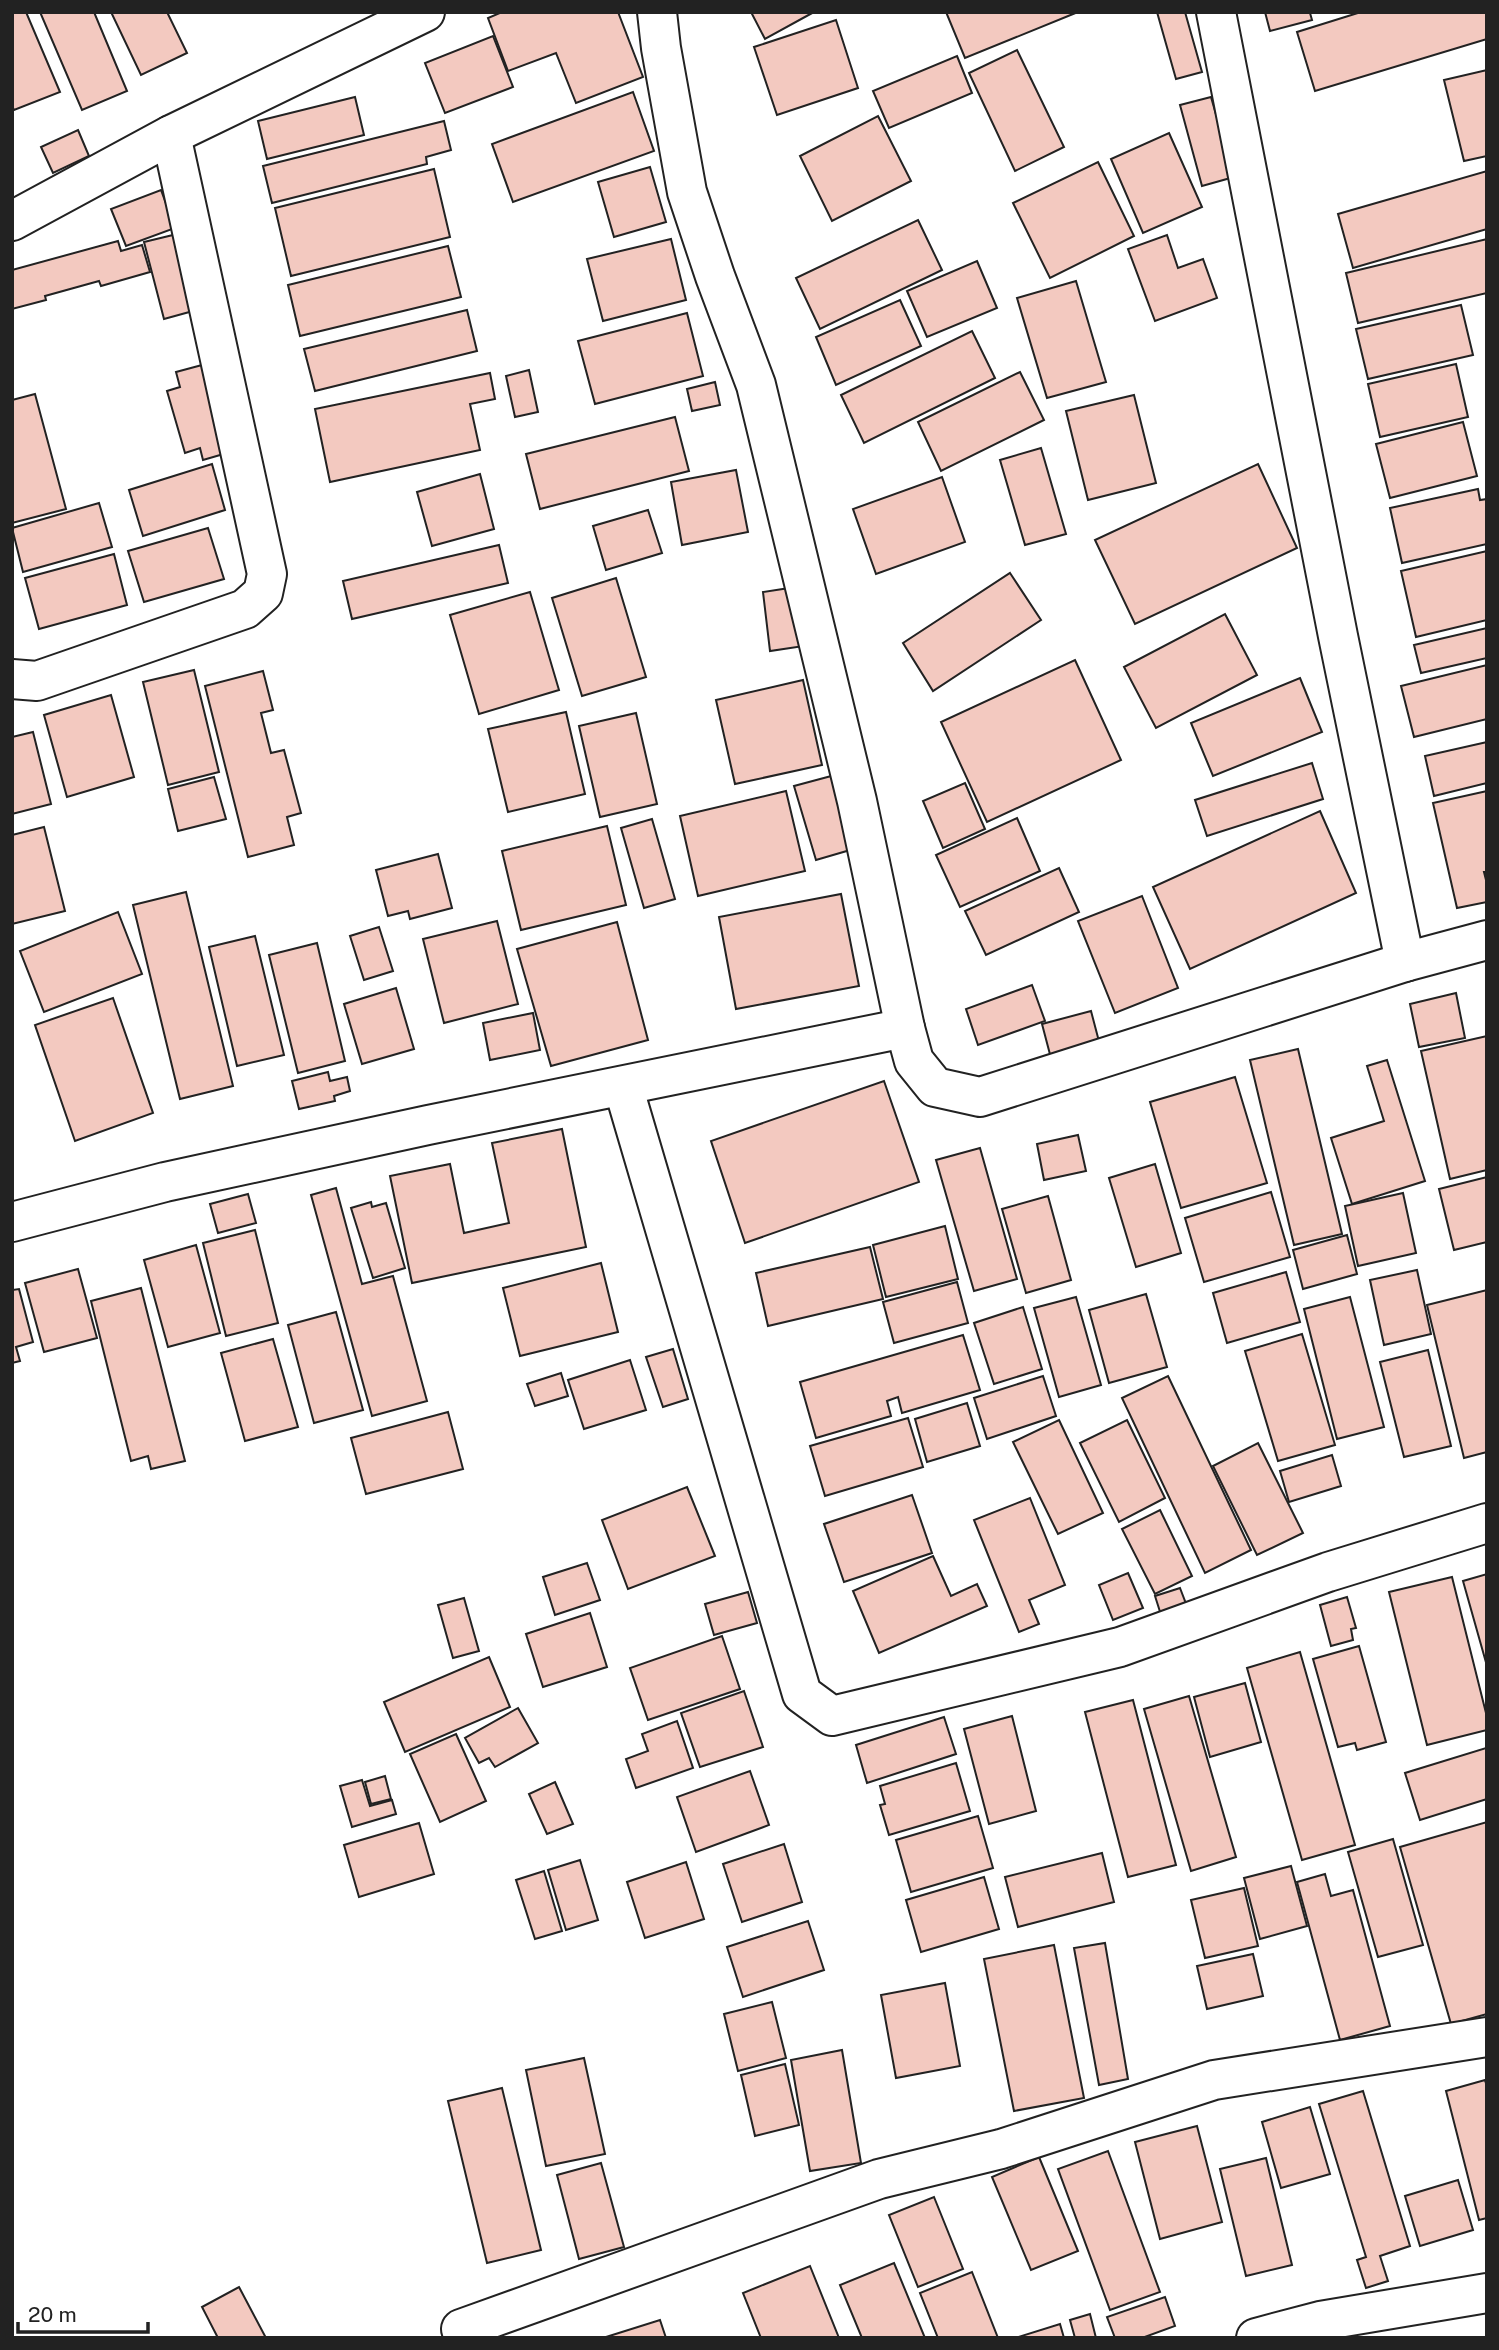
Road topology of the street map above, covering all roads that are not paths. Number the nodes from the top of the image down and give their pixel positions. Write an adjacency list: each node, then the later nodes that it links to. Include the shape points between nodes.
1 (425, 12): 4 (street)
2 (657, 12): 9 (street, via 687,192 756,384 857,801)
3 (1216, 12): 8 (street)
4 (171, 135): 5 (street); 6 (street, via 267,574 262,593 244,609 37,681)
5 (12, 221)
6 (12, 679)
7 (1487, 940): 8 (street)
8 (1405, 962): 9 (street, via 980,1097 935,1087 914,1061)
9 (905, 1028): 10 (street)
10 (623, 1086): 11 (street, via 178,1180); 12 (street, via 802,1694 832,1716 1120,1647 1328,1572)
11 (12, 1222)
12 (1487, 1523)
13 (1487, 2037): 15 (street, via 1214,2080 1001,2149 879,2179)
14 (1487, 2293): 16 (street, via 1320,2321)
15 (461, 2329)
16 (1255, 2338)

